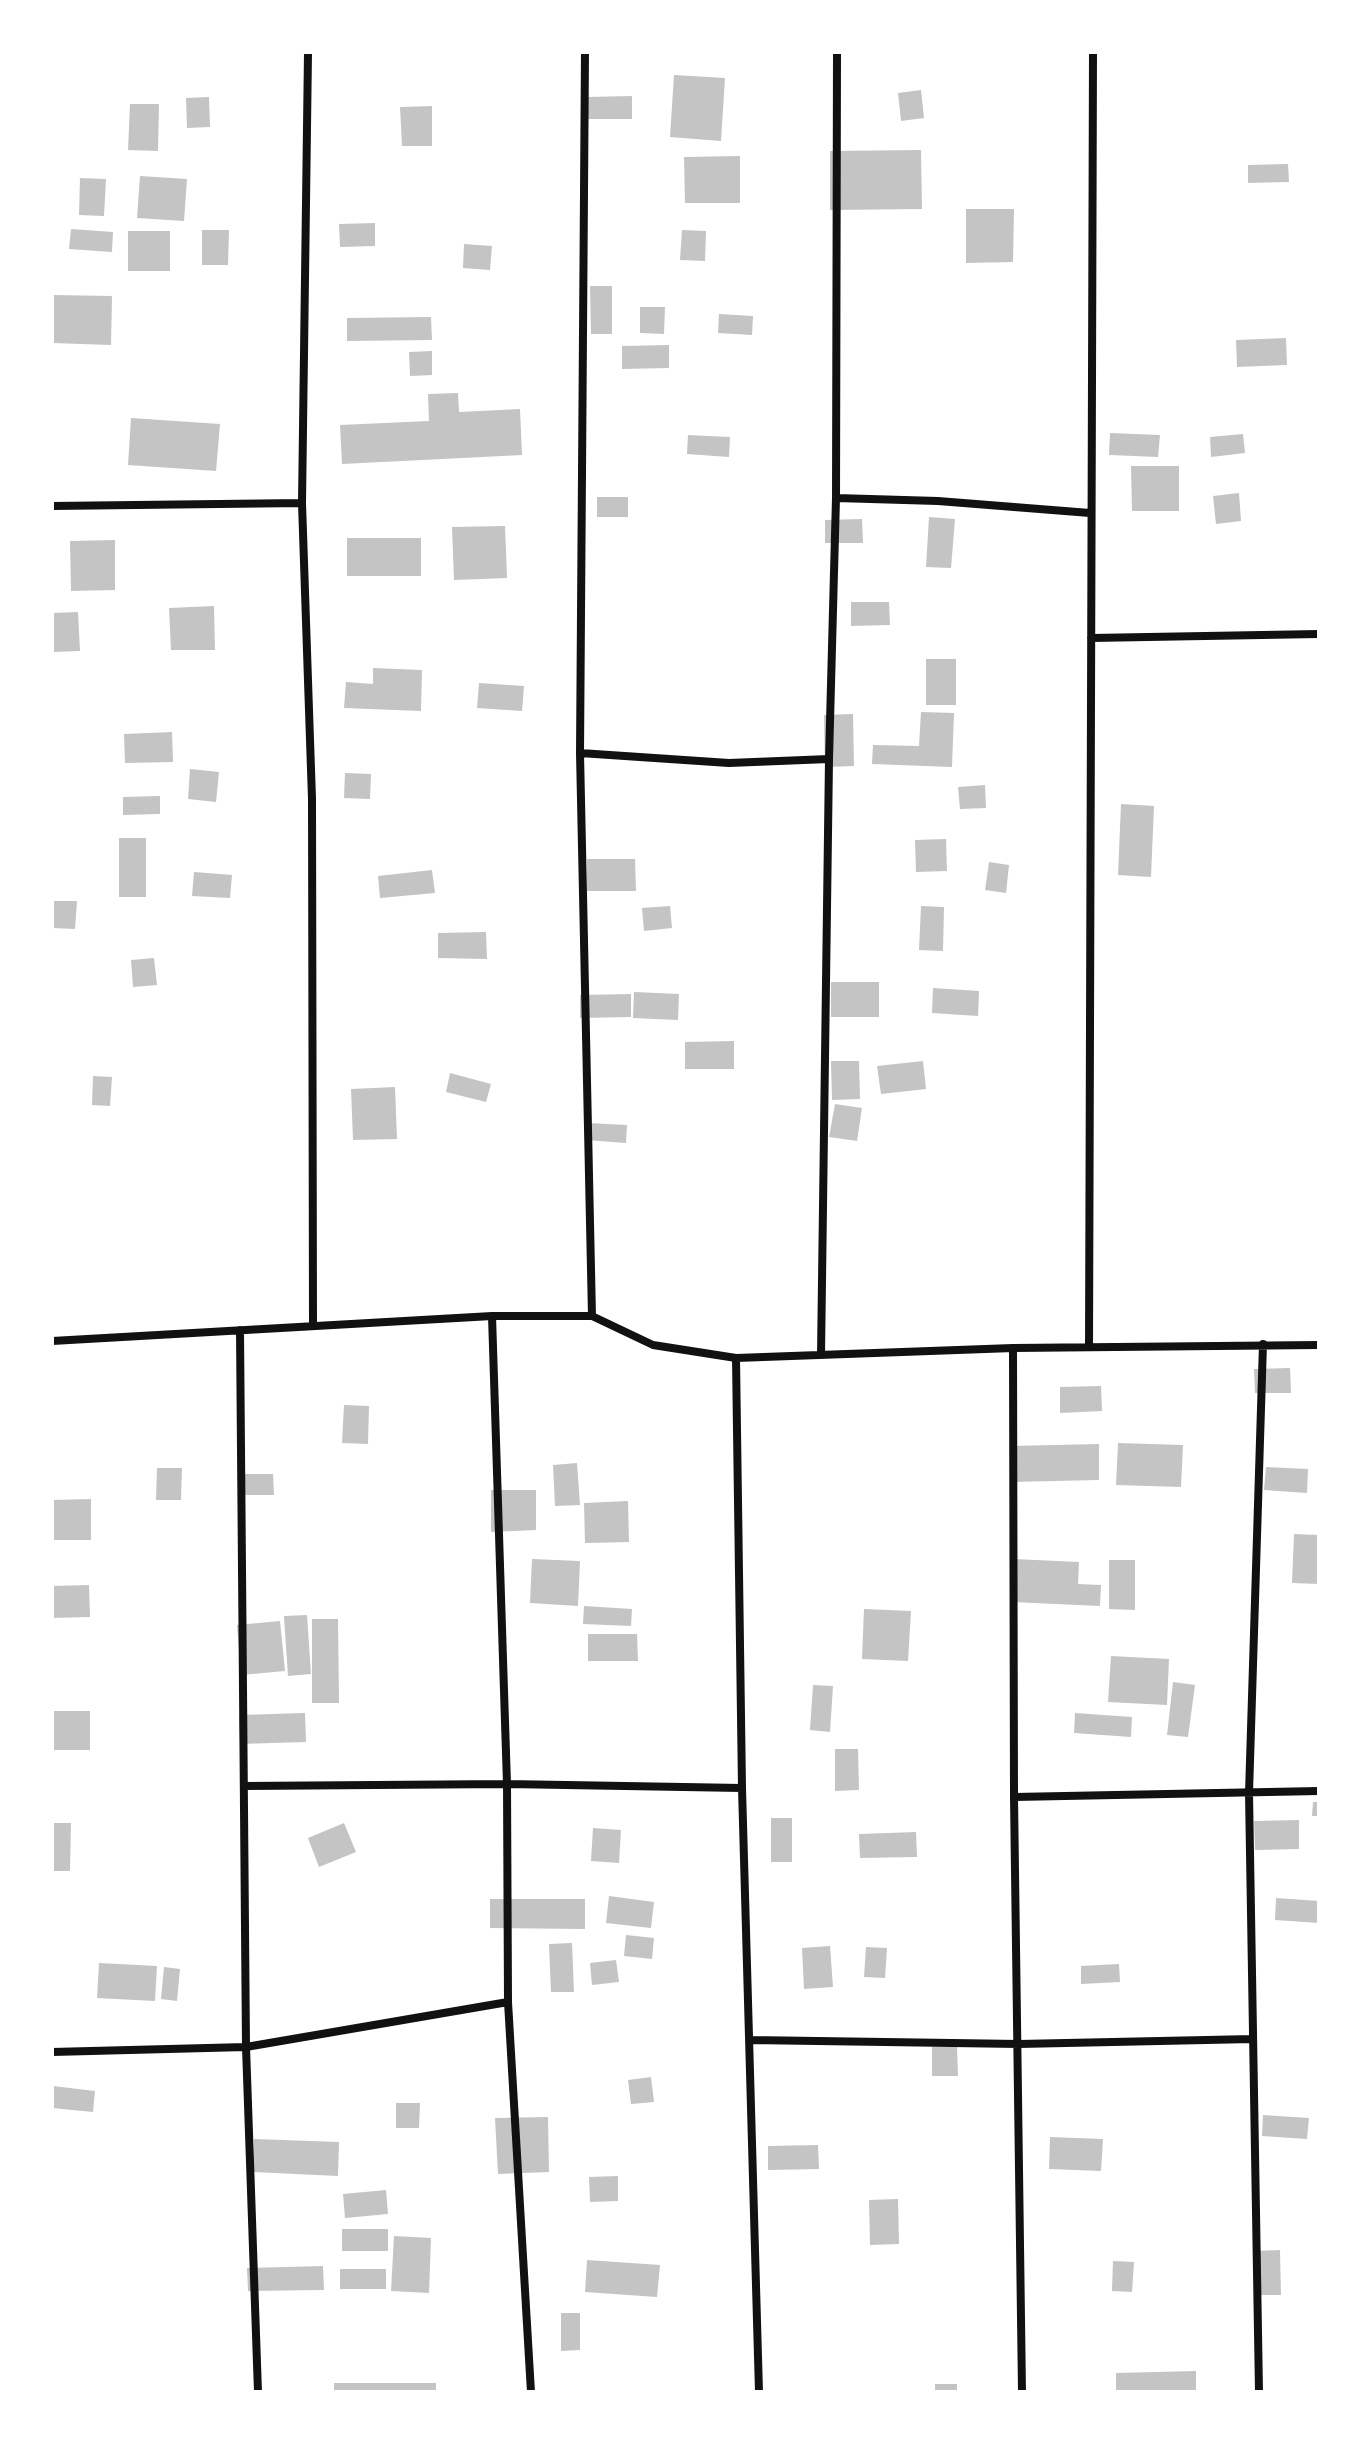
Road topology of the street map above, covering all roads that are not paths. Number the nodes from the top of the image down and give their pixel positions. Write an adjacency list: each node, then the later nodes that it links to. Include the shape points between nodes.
1 (308, 52): 6 (street)
2 (585, 52): 11 (street)
3 (837, 52): 5 (street)
4 (1093, 52): 8 (street)
5 (836, 498): 8 (street); 12 (street)
6 (302, 503): 7 (street); 15 (street, via 312,799)
7 (52, 506)
8 (1090, 513): 10 (street)
9 (1319, 634): 10 (street)
10 (1091, 638): 20 (street)
11 (580, 753): 12 (street, via 729,763); 14 (street)
12 (829, 759): 22 (street)
13 (492, 1316): 14 (street); 15 (street); 24 (street)
14 (592, 1316): 23 (street, via 653,1345)
15 (313, 1326): 16 (street)
16 (240, 1330): 17 (street); 25 (street)
17 (52, 1341)
18 (1263, 1344): 19 (street); 20 (street); 28 (street)
19 (1319, 1345)
20 (1089, 1347): 21 (street)
21 (1013, 1348): 22 (street); 29 (street)
22 (821, 1355): 23 (street)
23 (736, 1358): 26 (street)
24 (507, 1784): 25 (street); 26 (street); 30 (street)
25 (244, 1786): 34 (street)
26 (742, 1788): 32 (street)
27 (1319, 1791): 28 (street)
28 (1249, 1793): 29 (street); 31 (street)
29 (1014, 1797): 33 (street)
30 (508, 2002): 34 (street); 37 (street)
31 (1253, 2039): 33 (street); 40 (street)
32 (750, 2040): 33 (street); 38 (street)
33 (1019, 2044): 39 (street)
34 (246, 2047): 35 (street); 36 (street)
35 (52, 2052)
36 (258, 2392)
37 (531, 2392)
38 (759, 2392)
39 (1022, 2392)
40 (1259, 2392)

